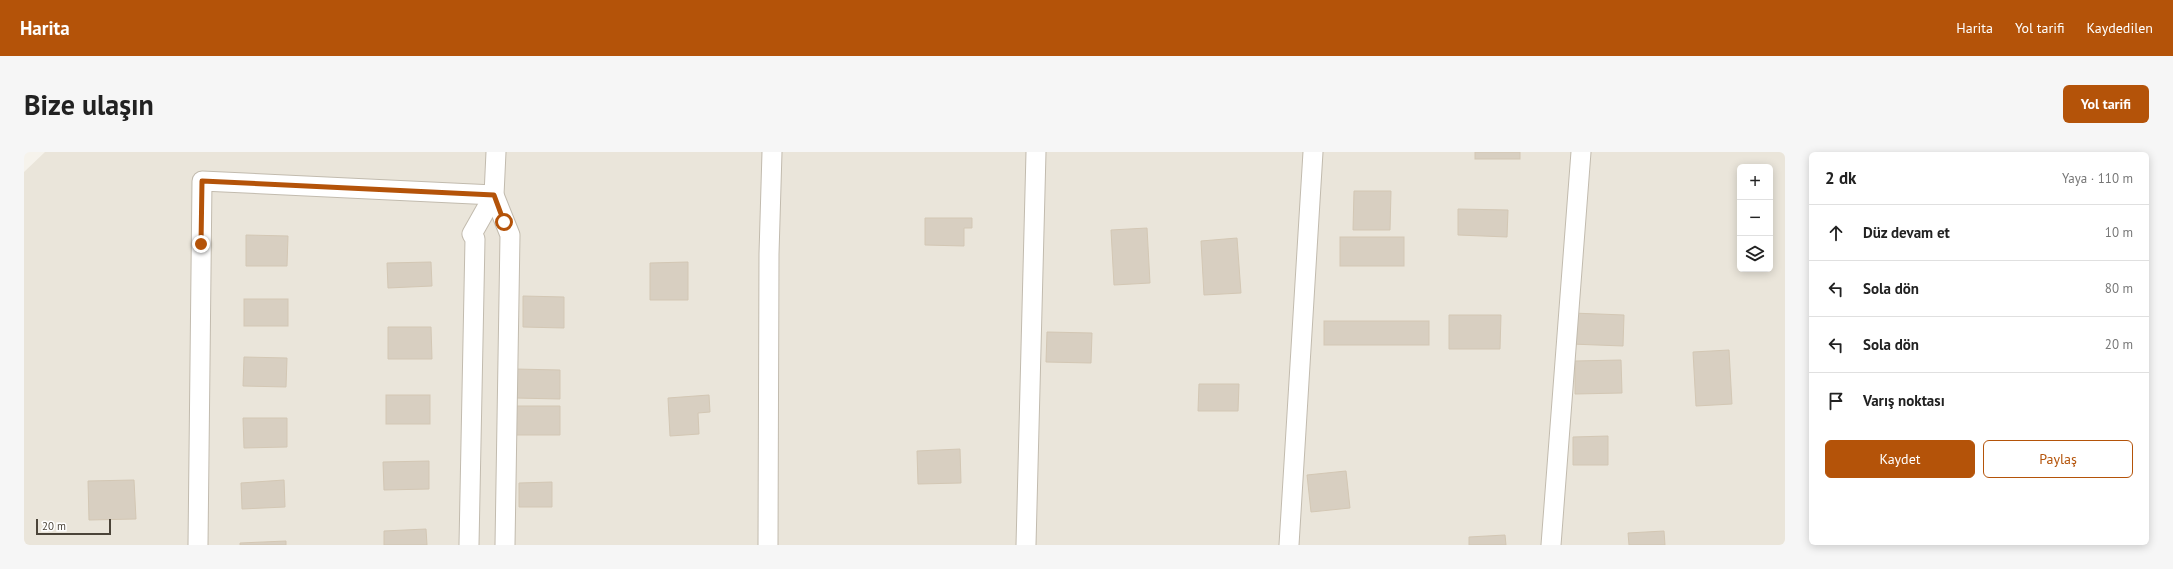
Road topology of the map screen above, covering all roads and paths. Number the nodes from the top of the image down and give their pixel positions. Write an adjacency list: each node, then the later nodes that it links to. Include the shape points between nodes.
1 (496, 152): 6 (street)
2 (772, 152): 10 (street)
3 (1036, 152): 11 (street)
4 (1314, 152): 12 (street)
5 (1581, 152): 13 (street)
6 (494, 195): 7 (street, via 202,181); 8 (street, via 472,234 475,238); 9 (street, via 510,235)
7 (198, 545)
8 (469, 545)
9 (505, 545)
10 (768, 545)
11 (1026, 545)
12 (1289, 545)
13 (1551, 545)

